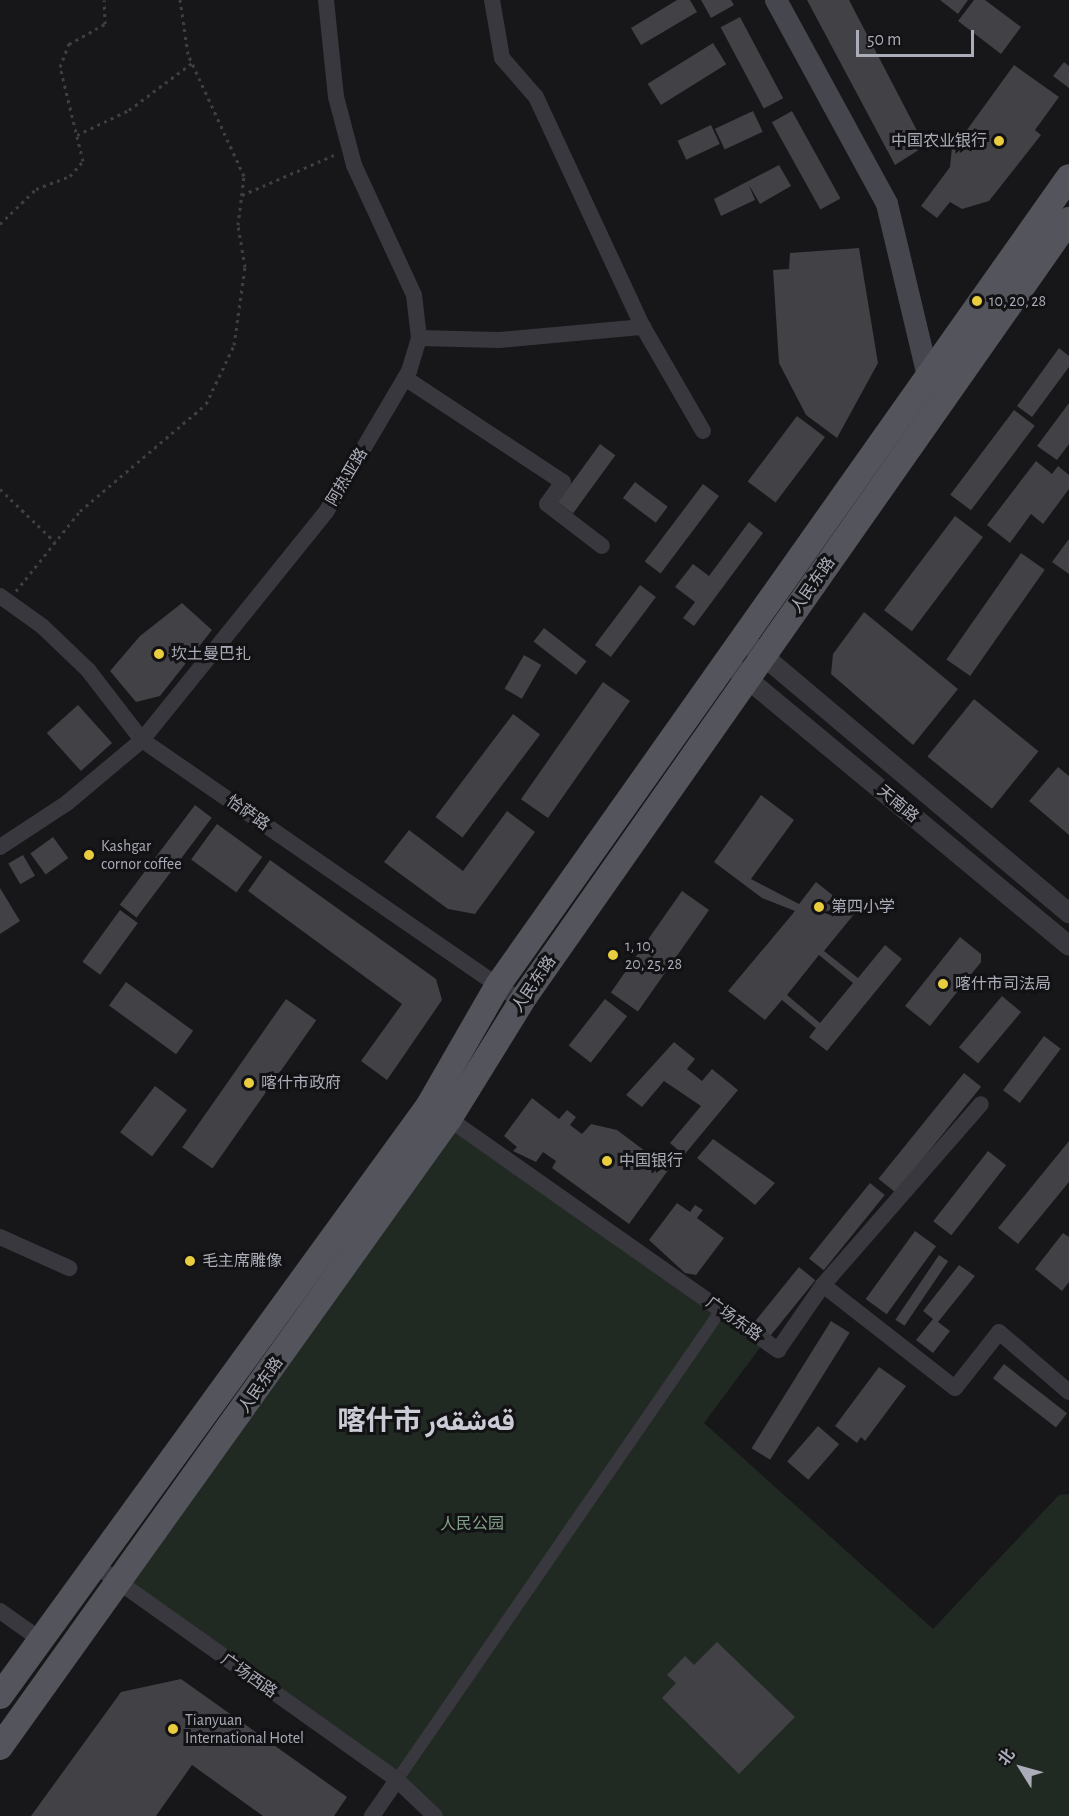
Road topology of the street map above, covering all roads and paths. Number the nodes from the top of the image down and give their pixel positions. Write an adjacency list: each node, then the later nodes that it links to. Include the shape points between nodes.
1 (104, 0): 7 (path, via 105,24 69,44 60,67)
2 (180, 0): 6 (path)
3 (326, 0): 8 (street, 阿热亚路, via 336,97)
4 (492, 0): 13 (street, via 502,58 536,97)
5 (776, 0): 15 (main road, via 887,204)
6 (192, 63): 7 (path, via 129,110); 10 (path, via 216,124 234,148 244,176)
7 (77, 135): 12 (path, via 83,160 70,176 36,189)
8 (351, 152): 10 (path, via 325,156 267,189); 14 (street, 阿热亚路, via 414,295)
9 (1069, 177): 15 (main road, 人民东路)
10 (242, 195): 19 (path, via 238,225 244,267 234,345 206,404 80,511)
11 (1069, 220): 23 (main road, 人民东路)
12 (0, 224)
13 (643, 327): 14 (street, via 500,340); 17 (street)
14 (419, 338): 16 (street, 阿热亚路)
15 (928, 376): 22 (main road, 人民东路)
16 (405, 378): 20 (street, via 563,482 547,504); 26 (street, 阿热亚路, via 326,512)
17 (703, 431)
18 (0, 489): 19 (path)
19 (55, 542): 21 (path)
20 (602, 546)
21 (4, 599): 26 (street, 恰萨路, via 88,670)
22 (742, 639): 23 (street, 天南路); 24 (main road, 人民东路)
23 (763, 656): 25 (main road, 人民东路); 28 (street, 天南路)
24 (726, 662): 25 (street, 天南路); 30 (main road, 人民东路)
25 (748, 678): 29 (street, 天南路); 31 (main road, 人民东路)
26 (142, 740): 27 (street, 阿热亚路, via 67,803); 30 (street, 恰萨路)
27 (0, 847)
28 (1069, 913)
29 (1069, 946)
30 (498, 985): 31 (street, 恰萨路); 33 (main road, 人民东路)
31 (522, 1002): 33 (main road, 人民东路)
32 (981, 1104): 36 (street, 广场东路)
33 (439, 1112): 37 (street, 广场东路); 39 (main road, 人民东路); 40 (main road, 人民东路)
34 (0, 1237): 35 (street)
35 (69, 1268)
36 (824, 1285): 37 (street, 广场东路, via 778,1350); 38 (street, via 955,1388 999,1332)
37 (721, 1310): 45 (street)
38 (1069, 1392)
39 (95, 1565): 40 (street, 广场西路); 42 (main road, 人民东路)
40 (119, 1584): 44 (main road, 人民东路); 45 (street, 广场西路)
41 (0, 1611): 42 (street)
42 (41, 1640): 43 (main road, 人民东路)
43 (0, 1696)
44 (0, 1747)
45 (397, 1780): 46 (street); 47 (street, 广场西路)
46 (372, 1816)
47 (435, 1816)

